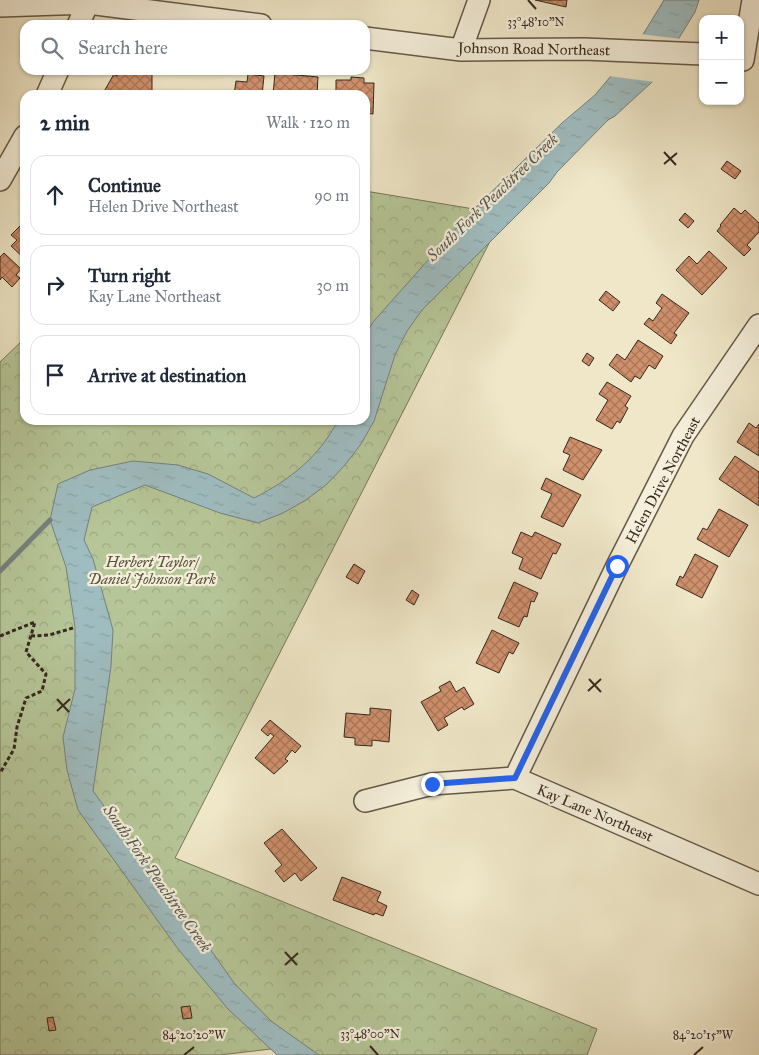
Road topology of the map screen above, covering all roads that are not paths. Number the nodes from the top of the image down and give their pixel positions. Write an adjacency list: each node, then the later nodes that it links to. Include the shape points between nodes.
1 (479, 0): 8 (street)
2 (752, 0): 10 (street)
3 (88, 3): 4 (street); 5 (street); 6 (street)
4 (0, 6)
5 (80, 20)
6 (222, 20)
7 (370, 39): 8 (street, Johnson Road Northeast)
8 (462, 50): 9 (street, Johnson Road Northeast, via 584,49)
9 (699, 54)
10 (748, 61)
11 (56, 75): 12 (street)
12 (49, 90)
13 (20, 145): 14 (street)
14 (0, 180)
15 (759, 325): 16 (street, Helen Drive Northeast, via 683,436)
16 (515, 778): 17 (street, Kay Lane Northeast, via 432,784); 18 (street, Kay Lane Northeast)
17 (365, 801)
18 (759, 884)

